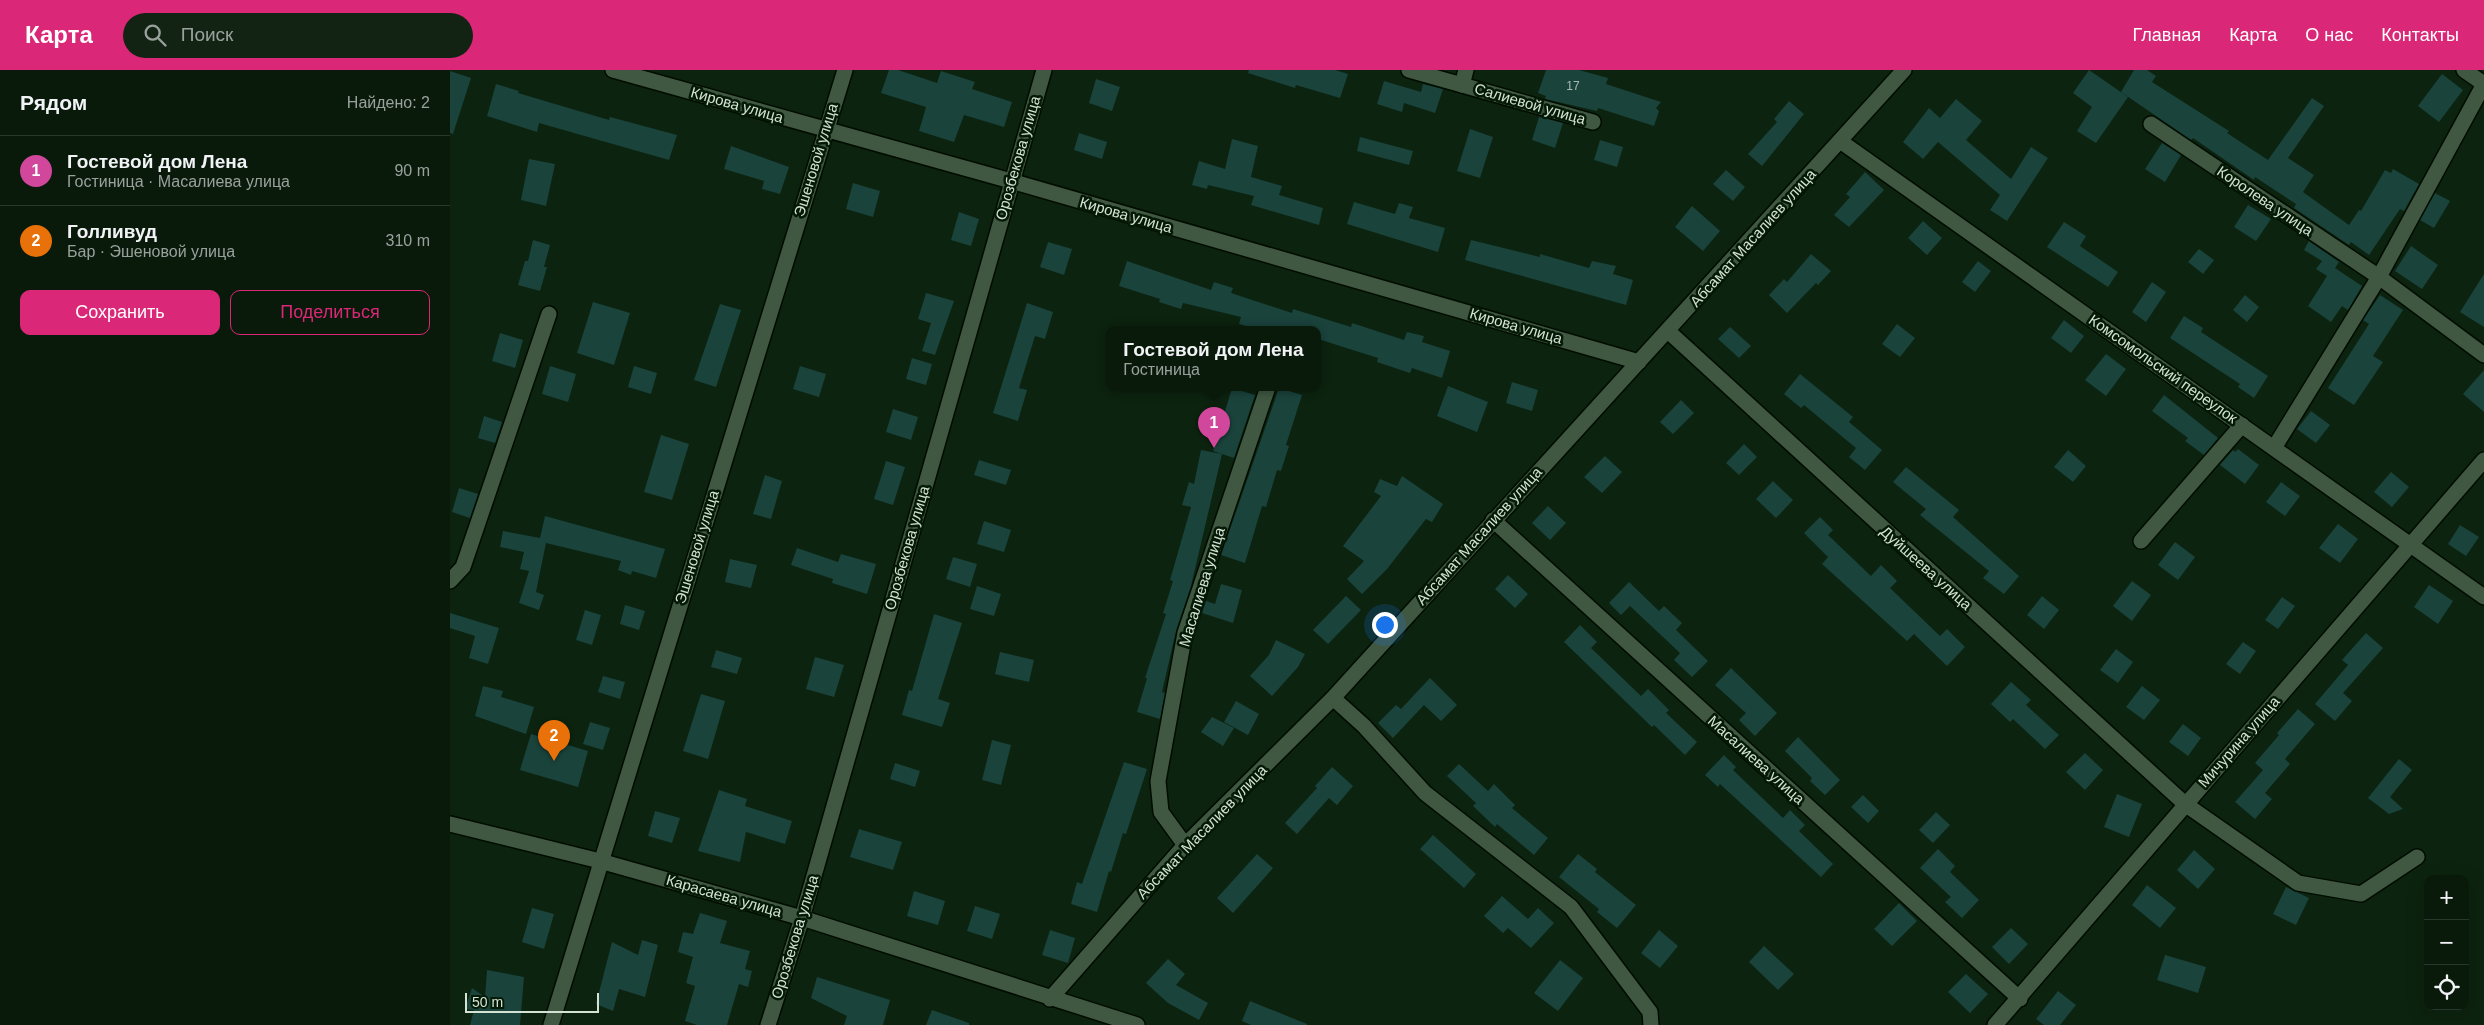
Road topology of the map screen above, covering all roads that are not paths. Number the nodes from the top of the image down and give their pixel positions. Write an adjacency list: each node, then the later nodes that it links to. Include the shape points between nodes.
1 (613, 70): 12 (street, Кирова улица)
2 (845, 70): 12 (street, Эшеновой улица)
3 (1044, 70): 14 (street, Орозбекова улица)
4 (1409, 70): 9 (street, Салиевой улица)
5 (1466, 70): 9 (street)
6 (1904, 70): 13 (street, Абсамат Масалиев улица)
7 (2464, 70): 8 (street)
8 (2484, 84): 15 (street)
9 (1462, 85): 10 (street, Салиевой улица)
10 (1593, 122)
11 (2151, 124): 15 (street, Королева улица)
12 (826, 130): 14 (street, Кирова улица); 34 (street, Эшеновой улица)
13 (1840, 141): 17 (street, Абсамат Масалиев улица); 21 (street, Комсомольский переулок)
14 (1011, 181): 19 (street, Кирова улица); 35 (street, Орозбекова улица)
15 (2379, 277): 18 (street, Королева улица); 22 (street)
16 (549, 314): 27 (street, via 463,566)
17 (1669, 332): 19 (street, Абсамат Масалиев улица); 30 (street, Дуйшеева улица)
18 (2484, 355)
19 (1639, 362): 24 (street, Абсамат Масалиев улица)
20 (1267, 391): 32 (street, Масалиева улица, via 1185,633 1176,679 1158,782 1161,812)
21 (2242, 425): 22 (street, Комсомольский переулок); 25 (street)
22 (2274, 448): 26 (street, Комсомольский переулок)
23 (2484, 460): 26 (street, Мичурина улица)
24 (1493, 520): 29 (street, Абсамат Масалиев улица); 37 (street, Масалиева улица)
25 (2141, 542)
26 (2408, 545): 28 (street, Комсомольский переулок); 30 (street, Мичурина улица)
27 (450, 581)
28 (2484, 598)
29 (1333, 698): 32 (street, Абсамат Масалиев улица); 42 (street, via 1364,726 1425,793 1571,907 1650,1012)
30 (2185, 804): 33 (street, Дуйшеева улица, via 2298,884 2361,894); 37 (street, Мичурина улица)
31 (450, 824): 34 (street, Карасаева улица)
32 (1185, 845): 36 (street, Абсамат Масалиев улица)
33 (2417, 857)
34 (600, 861): 35 (street, Карасаева улица); 39 (street, Эшеновой улица)
35 (802, 918): 36 (street, Карасаева улица); 40 (street, Орозбекова улица)
36 (1050, 998): 38 (street, Карасаева улица)
37 (2020, 999): 43 (street, Мичурина улица)
38 (1119, 1022): 41 (street, Карасаева улица)
39 (550, 1025)
40 (768, 1025)
41 (1137, 1025)
42 (1651, 1025)
43 (1995, 1025)

